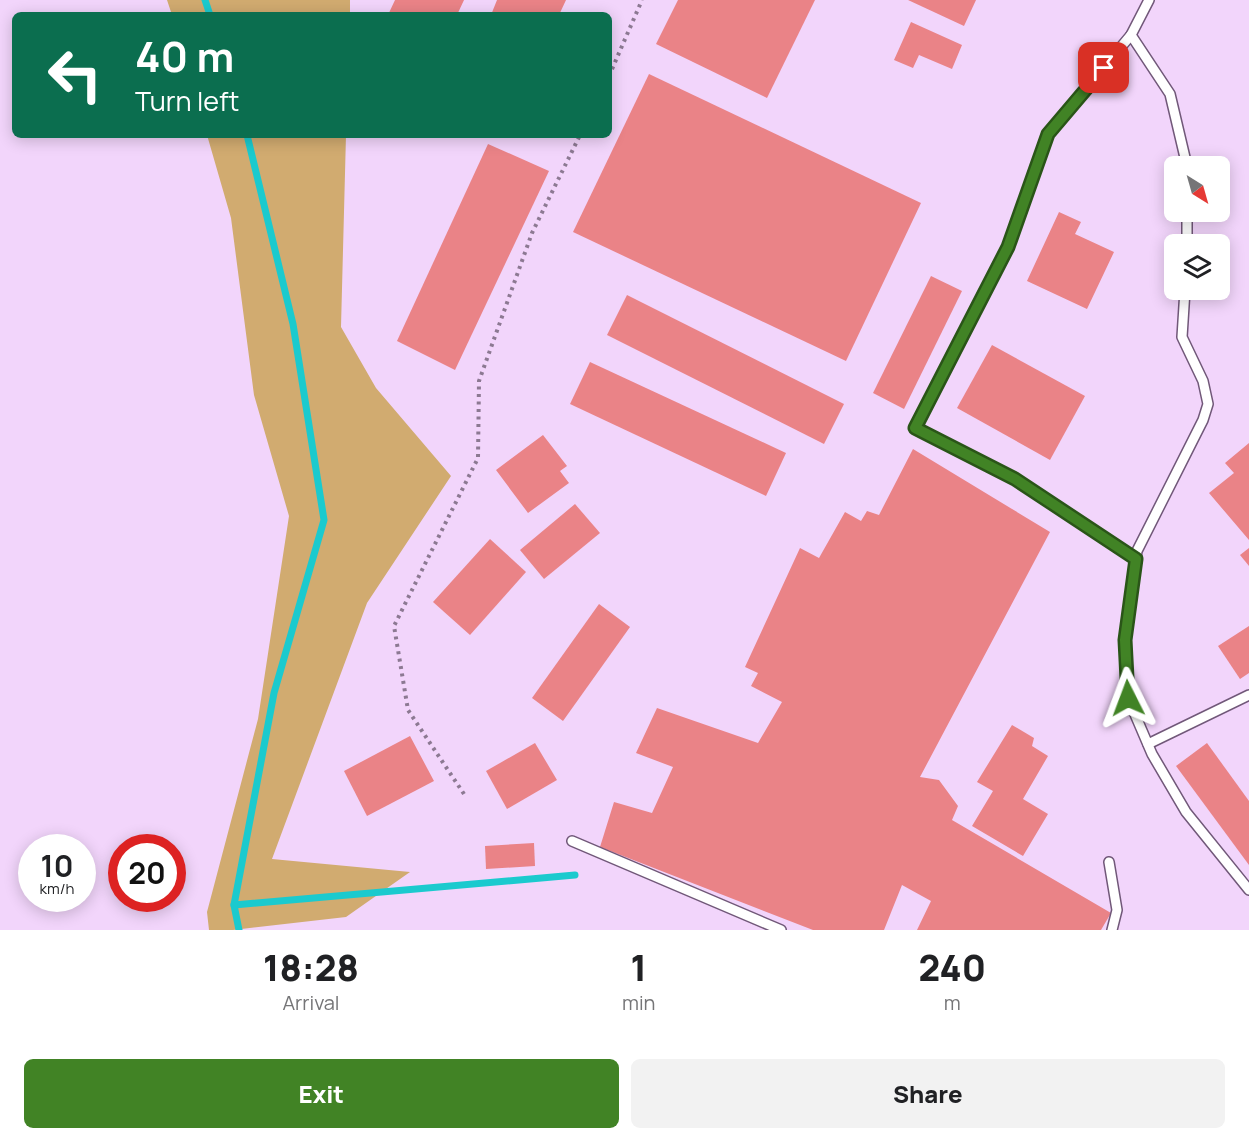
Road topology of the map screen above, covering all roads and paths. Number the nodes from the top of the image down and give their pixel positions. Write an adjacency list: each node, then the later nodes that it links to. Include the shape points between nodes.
1 (642, 0): 4 (path)
2 (1149, 0): 3 (lane)
3 (1131, 35): 6 (lane, via 1170,94); 8 (lane, via 1048,134 1008,247 915,428 1015,479)
4 (612, 69)
5 (579, 138): 11 (path, via 532,233 479,381 478,458 394,626 408,710)
6 (1185, 156)
7 (1184, 300): 8 (lane, via 1182,338 1203,381 1208,404)
8 (1136, 559): 10 (lane, via 1125,640 1127,686 1128,698)
9 (1249, 695): 10 (lane)
10 (1148, 744): 14 (lane, via 1186,812)
11 (464, 794)
12 (572, 841): 15 (lane)
13 (1108, 862): 16 (lane, via 1118,910)
14 (1249, 890)
15 (781, 930)
16 (1112, 930)

